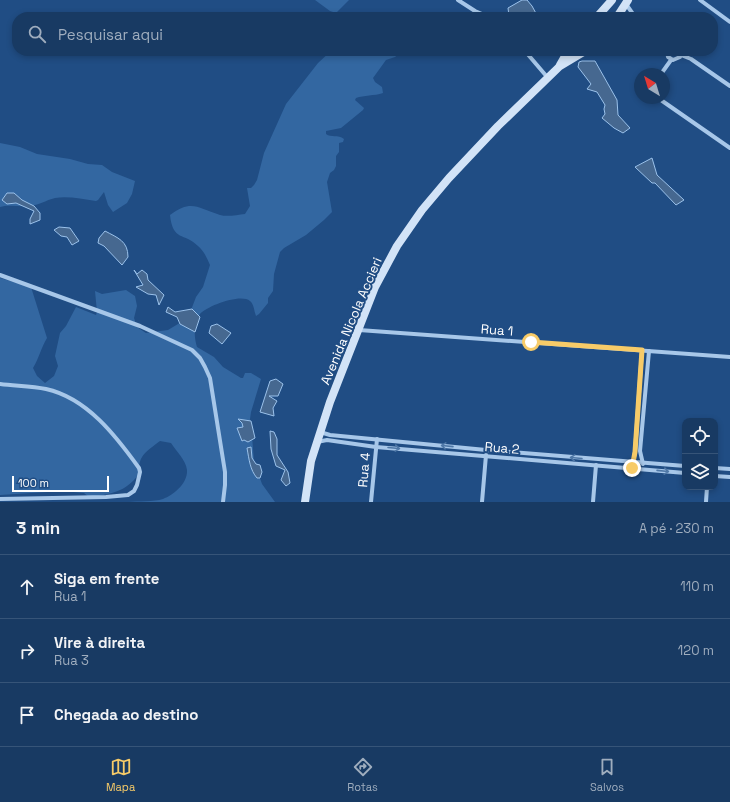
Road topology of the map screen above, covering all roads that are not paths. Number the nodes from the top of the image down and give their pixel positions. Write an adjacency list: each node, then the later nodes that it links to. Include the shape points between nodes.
1 (458, 0): 5 (street)
2 (612, 0): 6 (street)
3 (700, 0): 9 (street)
4 (625, 1): 7 (street); 8 (street)
5 (477, 12)
6 (601, 12)
7 (620, 12)
8 (632, 12)
9 (716, 12)
10 (718, 13): 11 (street)
11 (730, 22)
12 (529, 56): 21 (street)
13 (565, 56): 19 (street, Avenida Nicola Accieri)
14 (577, 56): 19 (street, Avenida Nicola Accieri)
15 (667, 56): 18 (street)
16 (679, 56): 18 (street, via 677,60)
17 (686, 56): 22 (street)
18 (671, 60): 20 (street)
19 (560, 66): 21 (street, Avenida Nicola Accieri)
20 (665, 68)
21 (548, 78): 26 (street, Avenida Nicola Accieri, via 449,178 418,216 396,246 375,287)
22 (730, 86)
23 (667, 104): 24 (street)
24 (730, 148)
25 (0, 275): 51 (street, via 140,326 192,350 200,358 210,378 225,472)
26 (359, 330): 27 (street, Rua 1); 31 (street, Avenida Nicola Accieri)
27 (642, 350): 28 (street, Rua 1); 38 (street, via 635,452)
28 (649, 351): 29 (street, Rua 1); 39 (street, via 640,451)
29 (730, 357)
30 (0, 384): 50 (street, via 46,389 79,404 94,415 120,442 140,468 140,472 137,485 128,494 106,497)
31 (320, 432): 32 (street, Rua 2); 33 (street, Avenida Nicola Accieri)
32 (377, 439): 34 (street, Rua 4); 35 (street, Rua 2, one-way to 32)
33 (317, 442): 34 (street, Rua 2, via 327,440); 52 (street, Avenida Nicola Accieri, via 311,461)
34 (376, 447): 36 (street, Rua 2, one-way to 36); 53 (street, Rua 4)
35 (486, 450): 36 (street); 37 (street, Rua 2, one-way to 35)
36 (486, 456): 40 (street, Rua 2); 54 (street)
37 (597, 460): 38 (street, Rua 2); 40 (street)
38 (632, 462): 39 (street, Rua 2); 42 (street)
39 (643, 462): 41 (street, Rua 2); 44 (street)
40 (596, 466): 42 (street, Rua 2); 55 (street)
41 (682, 466)
42 (632, 468): 44 (street, Rua 2)
43 (718, 468): 45 (street)
44 (644, 469): 46 (street, Rua 2, one-way to 46)
45 (730, 469)
46 (682, 473)
47 (718, 476): 48 (street)
48 (730, 477)
49 (707, 490): 56 (street)
50 (0, 498)
51 (223, 502)
52 (305, 502)
53 (371, 502)
54 (482, 502)
55 (593, 502)
56 (706, 502)

